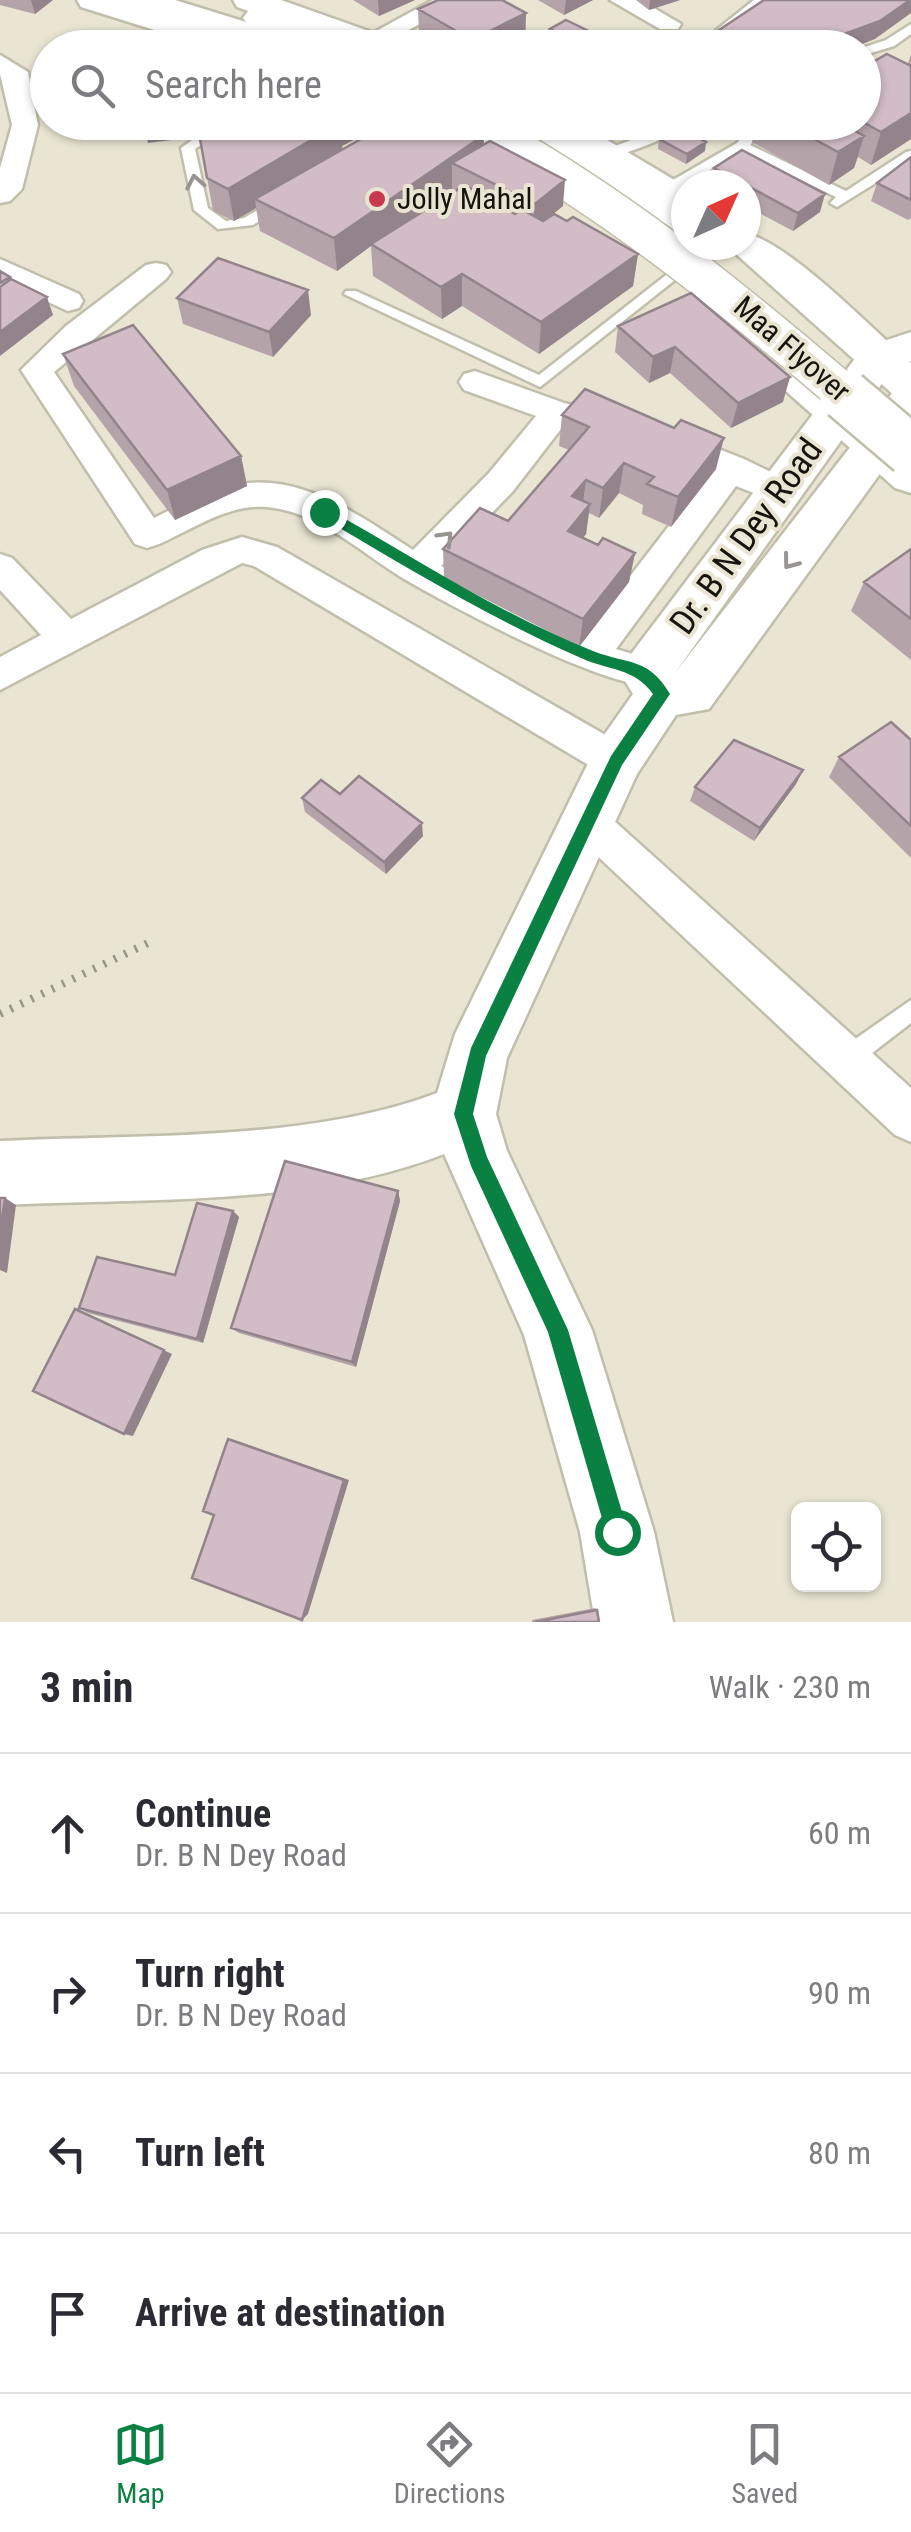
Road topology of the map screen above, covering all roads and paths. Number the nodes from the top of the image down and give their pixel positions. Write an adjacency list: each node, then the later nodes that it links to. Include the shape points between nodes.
1 (93, 0): 10 (main road)
2 (141, 0): 11 (main road)
3 (199, 0): 12 (main road)
4 (452, 0): 14 (street)
5 (622, 0): 8 (street)
6 (761, 0): 15 (lane)
7 (269, 2): 13 (main road)
8 (669, 24)
9 (911, 28): 16 (lane)
10 (190, 30)
11 (237, 30)
12 (312, 30)
13 (334, 30)
14 (397, 30)
15 (725, 30)
16 (881, 46)
17 (0, 64): 29 (street, via 14,72 25,124 8,189)
18 (200, 140): 28 (lane, one-way to 18, via 248,222 223,226 201,210 188,148)
19 (466, 140): 35 (main road, via 606,223)
20 (500, 140): 45 (main road, Maa Flyover, bridge, via 606,200 687,259)
21 (554, 140): 30 (main road)
22 (618, 140): 27 (main road)
23 (748, 140): 24 (lane)
24 (742, 146): 25 (lane, via 841,200); 26 (lane)
25 (911, 155)
26 (711, 170)
27 (671, 192)
28 (294, 193)
29 (0, 195)
30 (671, 214)
31 (761, 256): 38 (main road)
32 (731, 260): 43 (main road, Maa Flyover)
33 (0, 268): 37 (street)
34 (156, 272): 49 (street, via 37,370 146,535 240,496 278,496 324,512)
35 (675, 273): 36 (lane, via 540,382); 44 (main road)
36 (351, 294)
37 (68, 301)
38 (894, 352): 40 (main road); 44 (main road, Dr. B N Dey Road)
39 (474, 382): 42 (street)
40 (911, 387)
41 (911, 399): 45 (main road, Dr. B N Dey Road)
42 (558, 412): 46 (street); 49 (street, one-way to 42)
43 (911, 412)
44 (836, 413): 45 (main road); 47 (main road, Dr. B N Dey Road)
45 (899, 458): 47 (main road, Dr. B N Dey Road)
46 (732, 467): 47 (street); 51 (street)
47 (802, 502): 53 (main road, Dr. B N Dey Road)
48 (0, 567): 50 (street)
49 (416, 568): 51 (street)
50 (64, 637): 52 (street); 54 (street, via 242,550 266,556)
51 (590, 656): 53 (street)
52 (0, 675)
53 (654, 683): 54 (main road, Dr. B N Dey Road)
54 (616, 761): 55 (main road, Dr. B N Dey Road)
55 (588, 822): 59 (street); 60 (main road, Dr. B N Dey Road, via 477,1054)
56 (150, 942): 58 (path)
57 (911, 1010): 59 (lane)
58 (0, 1014)
59 (846, 1060): 61 (street)
60 (464, 1114): 62 (main road, via 405,1137 312,1158); 63 (main road, Dr. B N Dey Road, via 478,1160 558,1330 617,1532)
61 (911, 1119)
62 (0, 1173)
63 (634, 1622)

